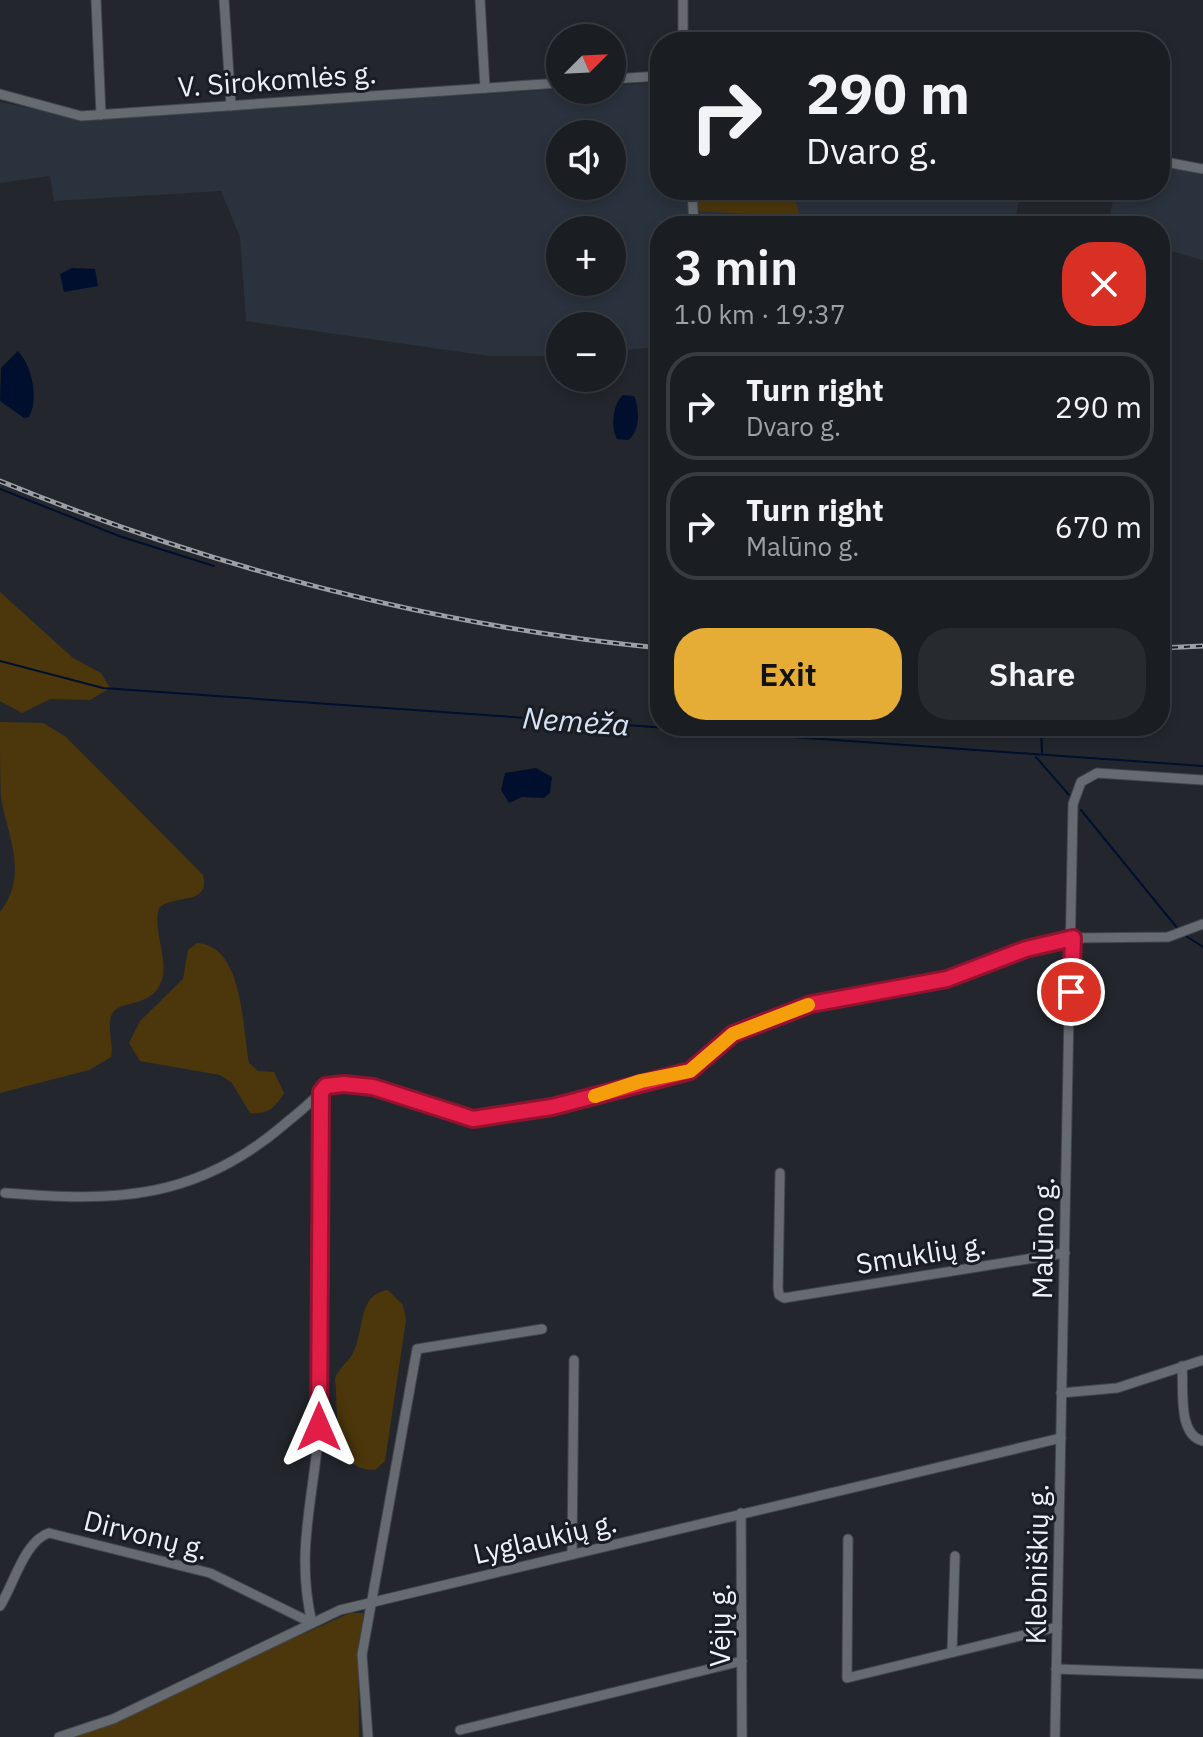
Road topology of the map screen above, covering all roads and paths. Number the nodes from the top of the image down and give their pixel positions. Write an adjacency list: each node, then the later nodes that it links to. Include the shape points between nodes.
1 (96, 0): 12 (street)
2 (224, 0): 11 (street)
3 (480, 0): 9 (street)
4 (683, 0): 5 (street)
5 (683, 32)
6 (650, 77): 7 (street)
7 (626, 78)
8 (546, 84): 9 (street, V. Sirokomlės g.)
9 (485, 88): 11 (street, V. Sirokomlės g.)
10 (0, 94): 12 (street, V. Sirokomlės g., via 61,112)
11 (231, 106): 12 (street, V. Sirokomlės g.)
12 (101, 115)
13 (1170, 163): 14 (street)
14 (1203, 169)
15 (1203, 780): 17 (street, Malūno g., via 1108,772 1081,782 1073,804)
16 (1203, 924): 17 (street, via 1168,937)
17 (1073, 938): 18 (street, via 1026,949 947,979 811,1004 733,1034 690,1071 552,1107 473,1119 373,1087 335,1084); 21 (street, Malūno g.)
18 (321, 1092): 20 (street, via 251,1152 209,1176 157,1190 51,1197); 35 (street, via 319,1427 304,1528 306,1600)
19 (780, 1173): 21 (street, Smuklių g., via 778,1288 784,1298)
20 (5, 1193)
21 (1065, 1253): 26 (street, Malūno g.)
22 (542, 1329): 33 (street, via 417,1349)
23 (574, 1360): 31 (street)
24 (1203, 1360): 25 (street)
25 (1182, 1366): 26 (street, via 1117,1388); 28 (street, via 1187,1427 1192,1437)
26 (1061, 1393): 27 (street, Klebniškių g.)
27 (1061, 1438): 29 (street, Lyglaukių g.); 36 (street, Klebniškių g.)
28 (1203, 1441)
29 (741, 1513): 31 (street, Lyglaukių g.); 38 (street, Vėjų g.)
30 (848, 1539): 37 (street, via 847,1678)
31 (572, 1554): 33 (street, Lyglaukių g.)
32 (955, 1556): 37 (street)
33 (372, 1601): 35 (street, Lyglaukių g.); 44 (street, via 362,1655)
34 (0, 1606): 35 (street, Dirvonų g., via 39,1537 49,1533 210,1573)
35 (312, 1623): 43 (street, Lyglaukių g., via 113,1719)
36 (1057, 1627): 37 (street); 39 (street, Klebniškių g.)
37 (952, 1652)
38 (742, 1661): 41 (street); 45 (street, Vėjų g.)
39 (1056, 1669): 40 (street); 42 (street, Klebniškių g.)
40 (1203, 1674)
41 (460, 1730)
42 (1055, 1736): 46 (street)
43 (59, 1737)
44 (368, 1737)
45 (742, 1737)
46 (1042, 1737)

